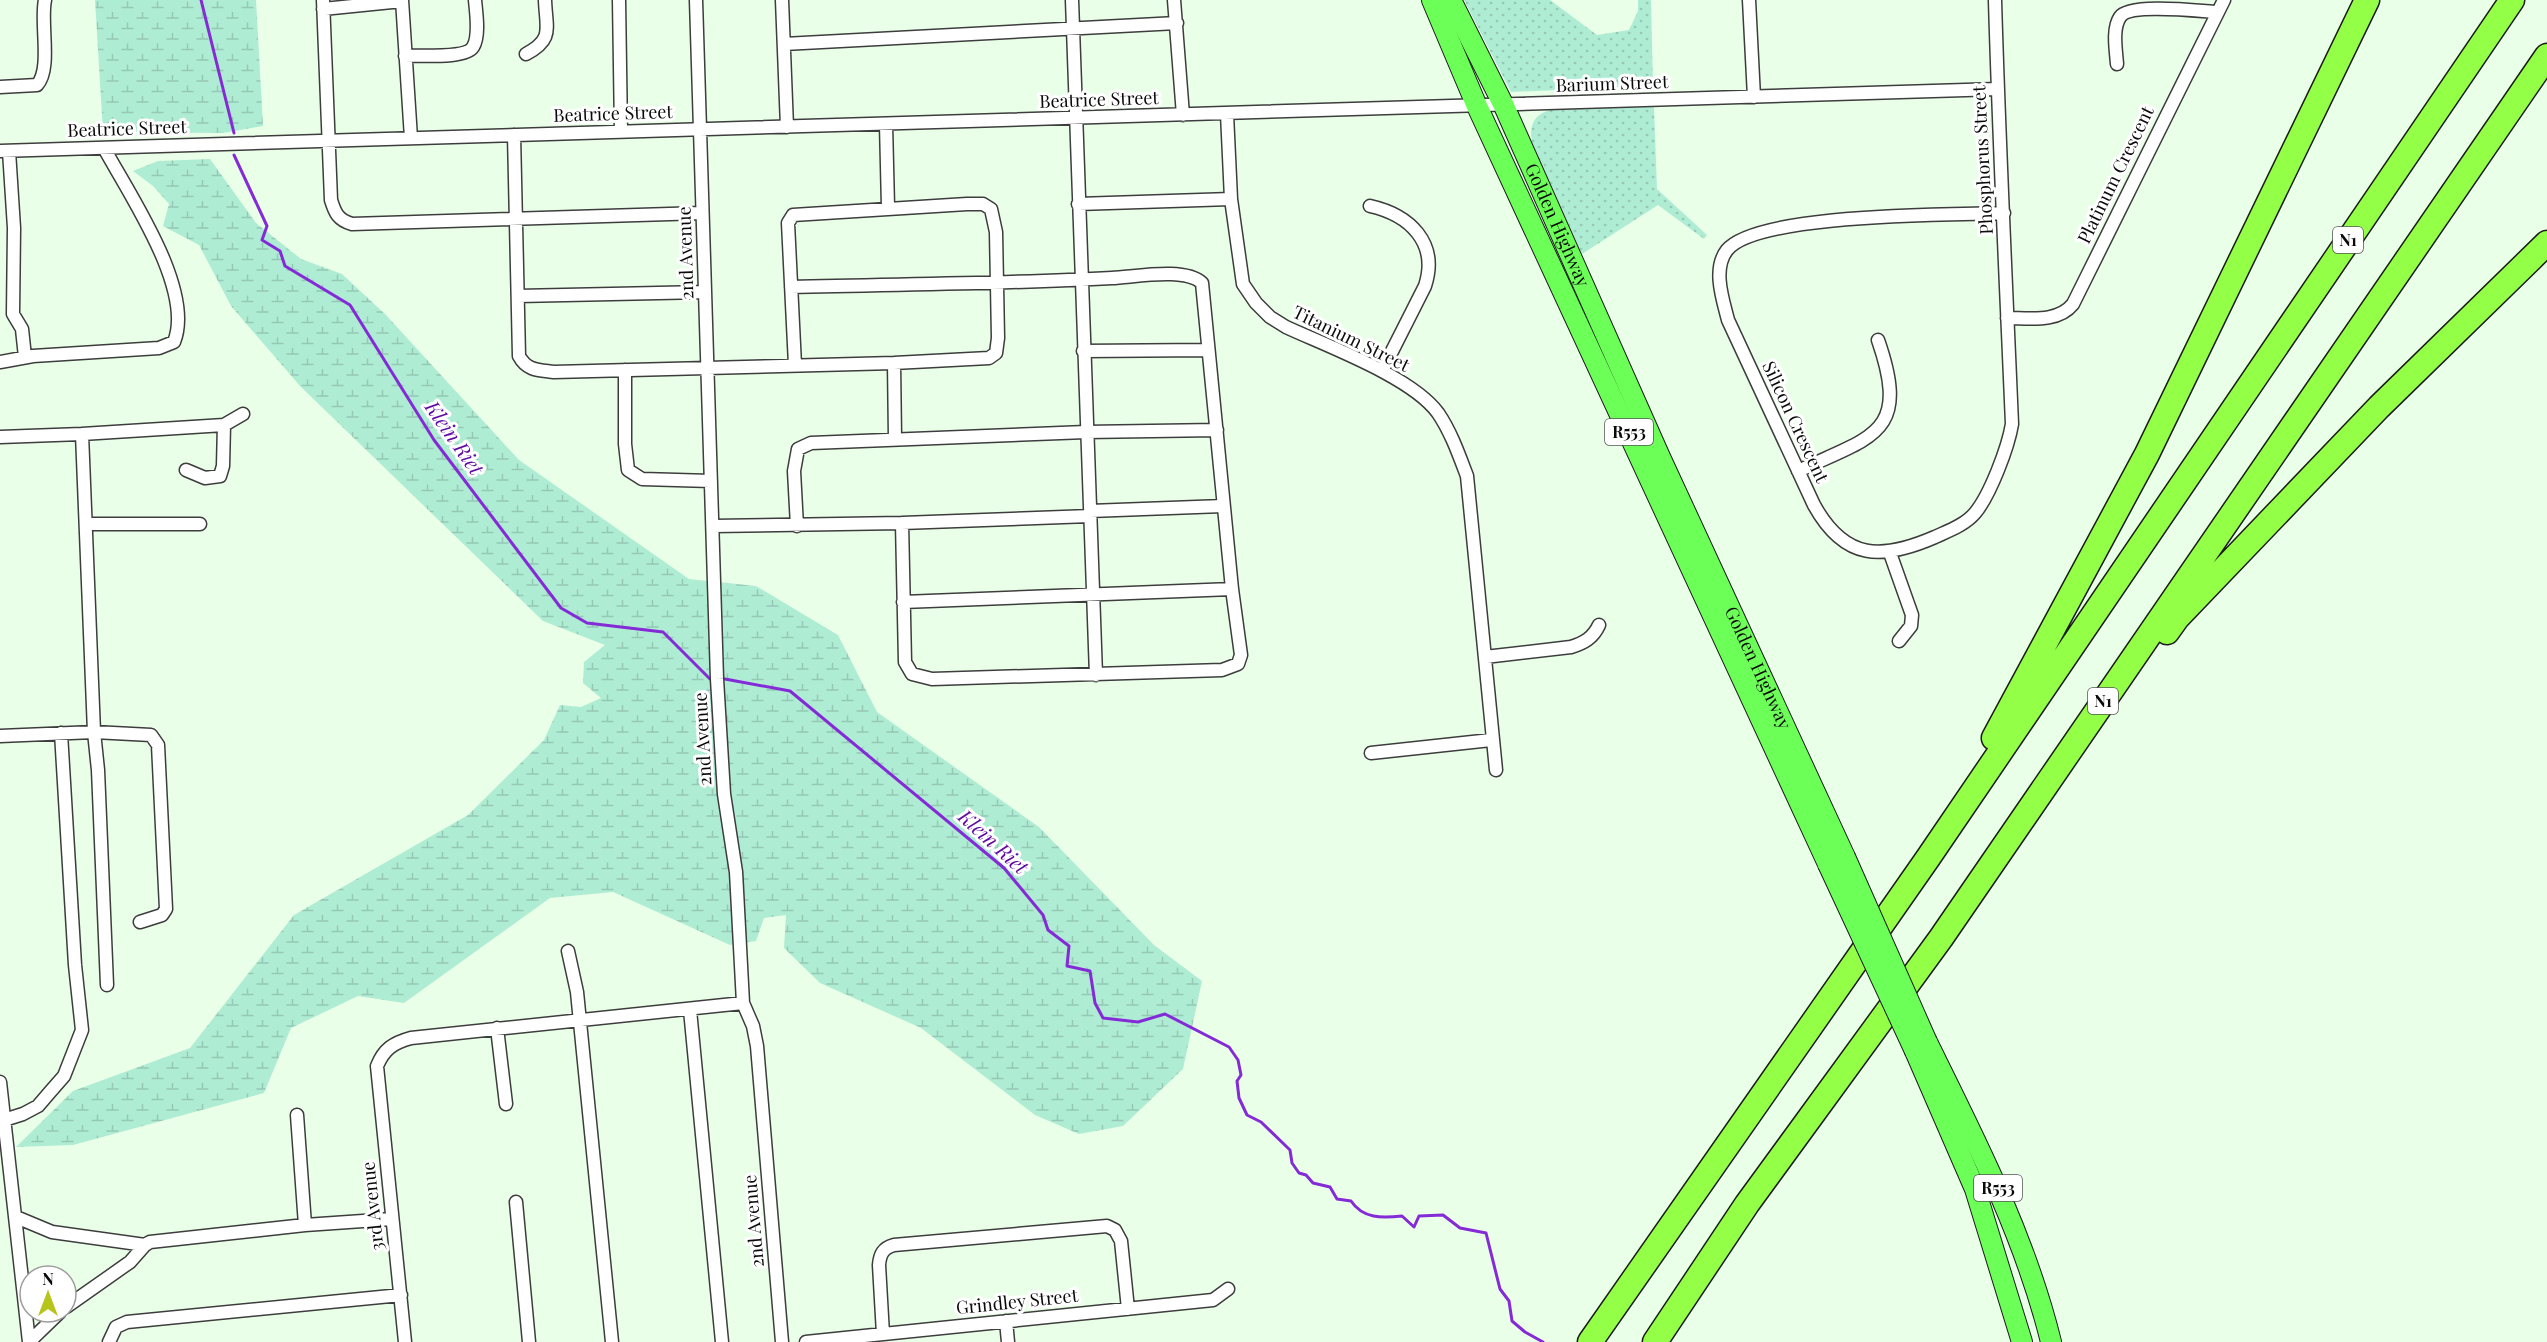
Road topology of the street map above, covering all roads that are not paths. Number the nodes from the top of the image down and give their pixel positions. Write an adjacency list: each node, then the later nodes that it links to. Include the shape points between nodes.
1 (45, 0): 26 (street, via 42,78 37,85)
2 (402, 0): 17 (street); 23 (street)
3 (475, 0): 23 (street, via 476,32 470,50)
4 (545, 0): 22 (street, via 545,38 539,48)
5 (619, 0): 37 (street)
6 (696, 0): 36 (street, 2nd Avenue)
7 (782, 0): 21 (street)
8 (1072, 0): 20 (street)
9 (1174, 0): 19 (street)
10 (1432, 0): 29 (main road, Golden Highway / R553)
11 (1451, 0): 30 (main road, Golden Highway / R553)
12 (1749, 0): 28 (street)
13 (1995, 0): 27 (street, Phosphorus Street)
14 (2223, 0): 18 (street, Platinum Crescent)
15 (2367, 0): 98 (highway, via 2147,454)
16 (2512, 0): 98 (highway, N1)
17 (323, 4): 40 (street)
18 (2216, 12): 25 (street, via 2125,12 2117,23); 56 (street, Platinum Crescent, via 2073,304 2056,316)
19 (1177, 23): 20 (street); 32 (street)
20 (1072, 30): 21 (street); 33 (street)
21 (784, 44): 35 (street)
22 (526, 54)
23 (405, 56): 39 (street)
24 (2547, 56): 100 (highway, N1)
25 (2117, 64)
26 (0, 87)
27 (1998, 89): 28 (street, Barium Street); 48 (street, Phosphorus Street)
28 (1754, 97): 30 (street, Barium Street)
29 (1476, 104): 30 (street, Barium Street); 31 (street, Barium Street); 99 (main road, Golden Highway / R553)
30 (1504, 106): 99 (main road, Golden Highway / R553)
31 (1227, 114): 32 (street, Beatrice Street); 43 (street, Titanium Street)
32 (1183, 115): 33 (street, Beatrice Street)
33 (1075, 118): 34 (street, Beatrice Street); 44 (street)
34 (886, 124): 35 (street, Beatrice Street); 46 (street)
35 (787, 127): 36 (street, Beatrice Street)
36 (700, 130): 37 (street, Beatrice Street); 47 (street, 2nd Avenue)
37 (621, 132): 38 (street, Beatrice Street)
38 (513, 135): 39 (street, Beatrice Street); 49 (street)
39 (411, 138): 40 (street, Beatrice Street)
40 (330, 141): 41 (street, Beatrice Street); 49 (street, via 331,200 334,212 345,222)
41 (104, 148): 42 (street, Beatrice Street); 60 (street, via 169,271 178,333 174,342 159,348)
42 (5, 151): 60 (street, via 14,228 13,314 22,329)
43 (1231, 199): 44 (street); 66 (street, Titanium Street, via 1243,284 1256,303 1286,327)
44 (1078, 204): 51 (street)
45 (1370, 206): 66 (street, via 1392,211 1409,223 1425,245 1429,262 1425,286)
46 (888, 207): 52 (street, via 987,206 994,218); 53 (street, via 793,215 788,223)
47 (702, 213): 49 (street); 54 (street, 2nd Avenue)
48 (2004, 213): 56 (street, Phosphorus Street); 75 (street, Silicon Crescent, via 1829,220 1776,227 1741,239 1727,250 1720,271 1728,320)
49 (516, 220): 55 (street)
50 (2547, 243): 100 (highway, via 2379,407 2177,618)
51 (1081, 280): 52 (street); 58 (street, via 1160,275 1188,275 1197,279 1203,288); 59 (street)
52 (997, 282): 53 (street); 62 (street, via 998,338 993,356)
53 (791, 287): 63 (street)
54 (705, 292): 55 (street); 64 (street, 2nd Avenue)
55 (519, 296): 65 (street, via 519,356 523,364 534,370 554,372)
56 (2007, 318): 84 (street, Silicon Crescent, via 2012,424 1986,493 1974,513 1960,525)
57 (1878, 340): 75 (street, via 1888,373 1889,410 1885,422 1873,435)
58 (1207, 350): 59 (street); 69 (street)
59 (1083, 351): 70 (street)
60 (25, 357): 61 (street)
61 (0, 362)
62 (894, 363): 63 (street); 73 (street)
63 (795, 365): 64 (street)
64 (707, 367): 65 (street); 76 (street, 2nd Avenue)
65 (625, 370): 76 (street, via 628,470 642,479)
66 (1382, 371): 90 (street, Titanium Street, via 1403,382 1437,411 1467,476)
67 (243, 414): 68 (street)
68 (224, 425): 71 (street); 74 (street, via 220,476 205,478)
69 (1217, 430): 70 (street); 77 (street)
70 (1086, 432): 73 (street); 78 (street)
71 (82, 434): 72 (street); 79 (street)
72 (0, 437)
73 (895, 439): 83 (street, via 802,445 794,460)
74 (186, 470)
75 (1798, 471): 84 (street, Silicon Crescent, via 1824,523 1834,533 1852,546)
76 (711, 481): 82 (street, 2nd Avenue)
77 (1223, 506): 78 (street); 85 (street)
78 (1090, 514): 81 (street); 86 (street)
79 (86, 524): 80 (street); 92 (street)
80 (200, 524)
81 (902, 524): 83 (street); 87 (street)
82 (713, 526): 83 (street); 104 (street, 2nd Avenue, via 722,770 735,863)
83 (797, 526)
84 (1890, 553): 89 (street, via 1912,615 1911,626)
85 (1232, 589): 86 (street); 91 (street, via 1241,655 1238,664 1222,670)
86 (1093, 596): 87 (street); 91 (street)
87 (903, 602): 91 (street, via 905,662 912,674)
88 (1599, 625): 90 (street, via 1584,643 1571,647)
89 (1899, 642)
90 (1485, 657): 95 (street, Titanium Street)
91 (1096, 675)
92 (94, 732): 93 (street); 101 (street, via 151,735 158,745 166,909 162,915); 103 (street)
93 (61, 734): 94 (street); 112 (street, via 82,1030 64,1076 31,1110)
94 (0, 736)
95 (1491, 740): 96 (street); 97 (street, Titanium Street)
96 (1371, 753)
97 (1496, 770)
98 (1928, 858): 134 (highway, N1)
99 (1836, 860): 108 (main road, Golden Highway / R553, bridge)
100 (1983, 876): 135 (highway, N1, via 1747,1204)
101 (140, 922)
102 (568, 951): 106 (street, via 577,992)
103 (106, 986)
104 (743, 1003): 105 (street); 131 (street, 2nd Avenue, via 757,1046)
105 (690, 1010): 106 (street); 130 (street)
106 (578, 1021): 107 (street); 129 (street)
107 (497, 1028): 110 (street); 115 (street, 3rd Avenue, via 404,1040 382,1054 377,1066)
108 (1921, 1046): 136 (main road, Golden Highway / R553, via 1975,1189); 137 (main road, Golden Highway / R553, via 1995,1182 2026,1260)
109 (0, 1082): 112 (street)
110 (506, 1104)
111 (297, 1115): 116 (street)
112 (4, 1120): 114 (street)
113 (516, 1202): 128 (street)
114 (16, 1216): 117 (street, via 52,1232); 125 (street)
115 (392, 1219): 116 (street); 119 (street, 3rd Avenue)
116 (305, 1225): 117 (street)
117 (145, 1245): 120 (street, via 130,1262)
118 (1228, 1289): 121 (street, Grindley Street, via 1213,1300)
119 (401, 1295): 126 (street, via 127,1322 116,1327); 127 (street, 3rd Avenue)
120 (78, 1299)
121 (1128, 1309): 122 (street, Grindley Street); 124 (street, via 1121,1241 1115,1230 1107,1226 886,1247 879,1265)
122 (1006, 1321): 124 (street, Grindley Street); 133 (street)
123 (48, 1324): 125 (street)
124 (883, 1334): 132 (street, Grindley Street)
125 (29, 1342)
126 (109, 1342)
127 (405, 1342)
128 (529, 1342)
129 (612, 1342)
130 (722, 1342)
131 (782, 1342)
132 (806, 1342)
133 (1008, 1342)
134 (1590, 1342)
135 (1655, 1342)
136 (2022, 1342)
137 (2051, 1342)

